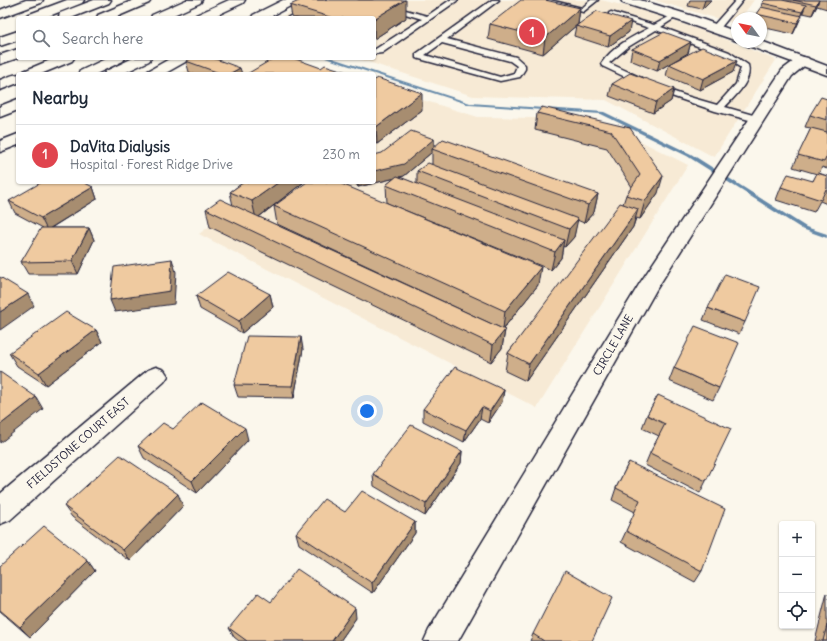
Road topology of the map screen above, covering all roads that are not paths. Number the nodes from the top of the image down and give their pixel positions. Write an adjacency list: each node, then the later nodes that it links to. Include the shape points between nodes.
1 (37, 0): 16 (main road)
2 (78, 0): 19 (main road)
3 (105, 0): 20 (main road)
4 (145, 0): 21 (main road)
5 (196, 0): 22 (main road)
6 (239, 0): 23 (main road)
7 (292, 0): 24 (main road)
8 (323, 0): 25 (lane)
9 (362, 0): 26 (lane)
10 (454, 0): 26 (lane)
11 (496, 0): 33 (lane)
12 (541, 0): 13 (lane, via 583,10)
13 (595, 0)
14 (628, 0): 18 (main road)
15 (740, 0): 30 (lane)
16 (0, 14)
17 (610, 14): 28 (lane)
18 (676, 15): 28 (lane); 30 (main road)
19 (37, 16)
20 (66, 16)
21 (108, 16)
22 (161, 16)
23 (205, 16)
24 (262, 16)
25 (295, 16)
26 (428, 18): 36 (lane)
27 (16, 24): 29 (main road)
28 (655, 27): 52 (lane, via 726,54 745,67 746,74 738,87); 52 (lane, via 617,50 605,64 668,93)
29 (0, 29)
30 (715, 29): 31 (main road)
31 (731, 35)
32 (16, 36): 34 (main road)
33 (441, 40): 33 (lane, via 419,56 500,79 517,75 521,69 513,59)
34 (0, 42)
35 (766, 48): 43 (main road)
36 (376, 52)
37 (16, 54): 38 (main road)
38 (0, 60)
39 (62, 60): 45 (main road)
40 (114, 60): 46 (main road)
41 (140, 60): 47 (main road)
42 (178, 60): 48 (main road)
43 (803, 62): 44 (main road); 55 (main road, CIRCLE LANE, via 787,73)
44 (827, 71)
45 (34, 72)
46 (88, 72)
47 (115, 72)
48 (157, 72)
49 (16, 79): 50 (main road)
50 (0, 86)
51 (16, 105): 53 (main road)
52 (718, 108): 55 (lane)
53 (0, 112)
54 (16, 118): 56 (main road)
55 (757, 119): 61 (main road, CIRCLE LANE, via 647,288)
56 (0, 125)
57 (16, 140): 58 (main road)
58 (0, 148)
59 (156, 376): 60 (main road, FIELDSTONE COURT EAST)
60 (0, 511)
61 (440, 641)

